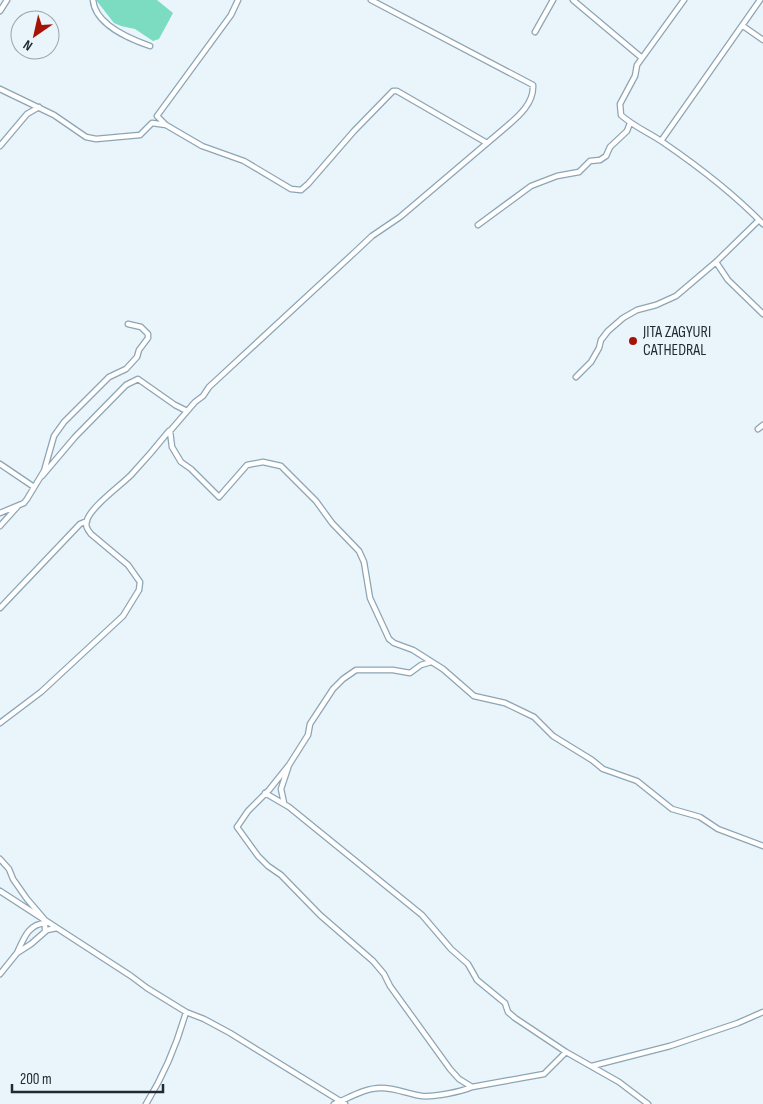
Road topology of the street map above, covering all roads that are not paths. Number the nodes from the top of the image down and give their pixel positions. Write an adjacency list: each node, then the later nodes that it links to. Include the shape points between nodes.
1 (8, 0): 9 (street)
2 (93, 0): 13 (street, via 96,10 114,29)
3 (238, 0): 17 (street, via 231,15)
4 (371, 0): 22 (street, via 533,85 534,96 519,116)
5 (553, 0): 11 (street)
6 (572, 0): 14 (street)
7 (684, 0): 14 (street)
8 (760, 0): 10 (street)
9 (0, 11)
10 (743, 26): 12 (street); 21 (street)
11 (535, 32)
12 (763, 40)
13 (150, 46)
14 (642, 58): 19 (street, via 620,104 621,115)
15 (0, 89): 16 (street)
16 (39, 107): 18 (street, via 86,137 96,139 140,135); 23 (street, via 26,114)
17 (157, 116): 18 (street); 20 (street)
18 (152, 123): 20 (street)
19 (630, 123): 21 (street); 26 (street, via 627,131 610,146 606,156 590,161 579,172 540,181)
20 (166, 125): 22 (street, via 202,146 244,162 291,189 301,190 393,91)
21 (661, 141): 24 (street, via 719,184)
22 (487, 143): 31 (street, via 354,252 209,386)
23 (0, 146)
24 (759, 220): 25 (street); 27 (street)
25 (763, 224)
26 (478, 225)
27 (716, 262): 28 (street, via 728,280); 30 (street, via 670,299 623,318 604,336 591,362)
28 (763, 314)
29 (128, 324): 36 (street, via 141,327 148,334 137,358 126,369 109,377 64,422 54,436 44,471)
30 (576, 377)
31 (187, 411): 34 (street); 36 (street, via 138,379 133,381 75,437)
32 (763, 425): 33 (street)
33 (758, 429)
34 (170, 431): 40 (street); 43 (street, via 172,447 181,462 219,497 247,465 263,462 281,466 287,471 360,551 370,598 389,639)
35 (0, 464): 37 (street)
36 (38, 480): 37 (street)
37 (34, 487): 38 (street)
38 (19, 505): 39 (street); 41 (street)
39 (0, 513)
40 (87, 521): 42 (street, via 80,524); 44 (street, via 91,534 128,565 140,582 139,590 123,616 41,692)
41 (0, 526)
42 (0, 608)
43 (431, 662): 45 (street, via 410,673 356,670 349,674 319,709 308,735); 48 (street, via 474,696 505,703 534,717 553,736 603,769 637,781 672,809 700,817 718,829)
44 (1, 724)
45 (289, 765): 46 (street); 47 (street, via 281,789)
46 (265, 794): 47 (street); 62 (street, via 240,820 237,827 240,833 264,863 281,875 379,968 450,1069)
47 (285, 804): 60 (street, via 422,915 468,964 477,980 505,1003 508,1012)
48 (763, 846)
49 (0, 859): 52 (street)
50 (0, 891): 51 (street)
51 (37, 915): 52 (street); 53 (street)
52 (46, 922): 53 (street); 54 (street); 55 (street)
53 (36, 924): 56 (street, via 25,935)
54 (57, 928): 55 (street); 58 (street)
55 (46, 931): 56 (street)
56 (17, 953): 57 (street)
57 (0, 973)
58 (186, 1012): 63 (street, via 230,1033); 64 (street, via 180,1036)
59 (763, 1012): 61 (street, via 670,1046)
60 (566, 1052): 61 (street); 62 (street, via 544,1074)
61 (592, 1066): 66 (street)
62 (472, 1087): 63 (street, via 454,1093 425,1096 379,1088 363,1091)
63 (343, 1103): 65 (street)
64 (146, 1104)
65 (334, 1104)
66 (648, 1104)

